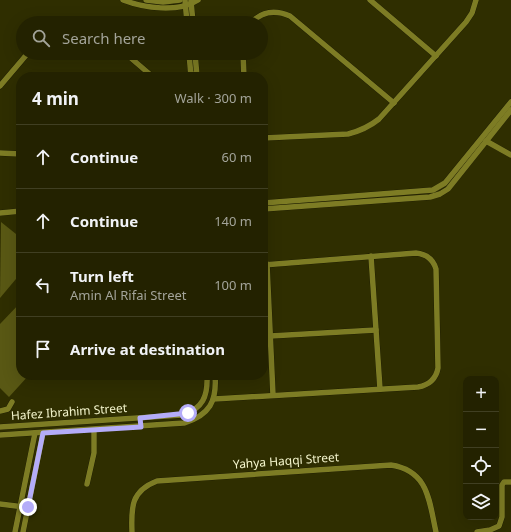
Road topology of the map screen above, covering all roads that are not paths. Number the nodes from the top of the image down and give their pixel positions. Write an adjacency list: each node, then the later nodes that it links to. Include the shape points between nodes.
1 (123, 0): 7 (street, via 145,6)
2 (146, 0): 3 (street)
3 (180, 0)
4 (198, 0): 7 (street)
5 (370, 0): 11 (street)
6 (476, 0): 11 (street, via 466,22)
7 (188, 2): 8 (street); 9 (street)
8 (187, 16)
9 (191, 16)
10 (260, 16): 23 (street, via 267,13 283,13 290,16)
11 (436, 56): 23 (street)
12 (22, 60): 21 (street)
13 (133, 60): 17 (street)
14 (191, 60): 18 (street)
15 (195, 60): 19 (street)
16 (243, 60): 20 (street)
17 (146, 72)
18 (193, 72)
19 (194, 72)
20 (244, 72)
21 (0, 86)
22 (511, 102): 28 (street)
23 (394, 103): 25 (street, via 379,119 359,131 348,134)
24 (511, 110): 26 (street)
25 (268, 138)
26 (486, 141): 28 (street); 30 (street)
27 (0, 153): 29 (street)
28 (473, 153): 31 (street, via 444,183)
29 (16, 154)
30 (511, 155)
31 (422, 195): 32 (street); 33 (street)
32 (268, 203)
33 (268, 209)
34 (16, 211): 35 (street)
35 (0, 212)
36 (371, 256): 37 (street); 39 (street); 43 (street, via 420,253 429,258 436,269 436,375 429,384 422,387)
37 (268, 264)
38 (268, 307): 40 (street)
39 (376, 330): 40 (street); 43 (street)
40 (270, 336): 44 (street)
41 (207, 380): 48 (street, Hafez Ibrahim Street, via 207,393 195,410 182,415)
42 (215, 380): 45 (street)
43 (380, 389): 44 (street)
44 (273, 395): 45 (street)
45 (214, 399): 50 (street, Hafez Ibrahim Street, via 207,411 192,420)
46 (12, 402): 47 (street, via 8,409)
47 (0, 411)
48 (140, 418): 49 (street, Hafez Ibrahim Street); 50 (street)
49 (0, 427)
50 (141, 427): 51 (street, Hafez Ibrahim Street)
51 (94, 430): 53 (street, Hafez Ibrahim Street); 56 (street, via 94,453)
52 (35, 433): 53 (street, Hafez Ibrahim Street); 54 (street, Hafez Ibrahim Street); 58 (street)
53 (43, 433): 59 (street)
54 (0, 435)
55 (511, 482): 64 (street, via 504,482 502,485 502,517 499,526)
56 (87, 484)
57 (0, 504): 58 (street)
58 (20, 506): 59 (street); 60 (street)
59 (28, 507): 61 (street)
60 (16, 532)
61 (23, 532)
62 (132, 532): 63 (street, Yahya Haqqi Street, via 131,514 136,497 145,487 158,481 391,465 411,471 425,486)
63 (436, 532)
64 (477, 532)

